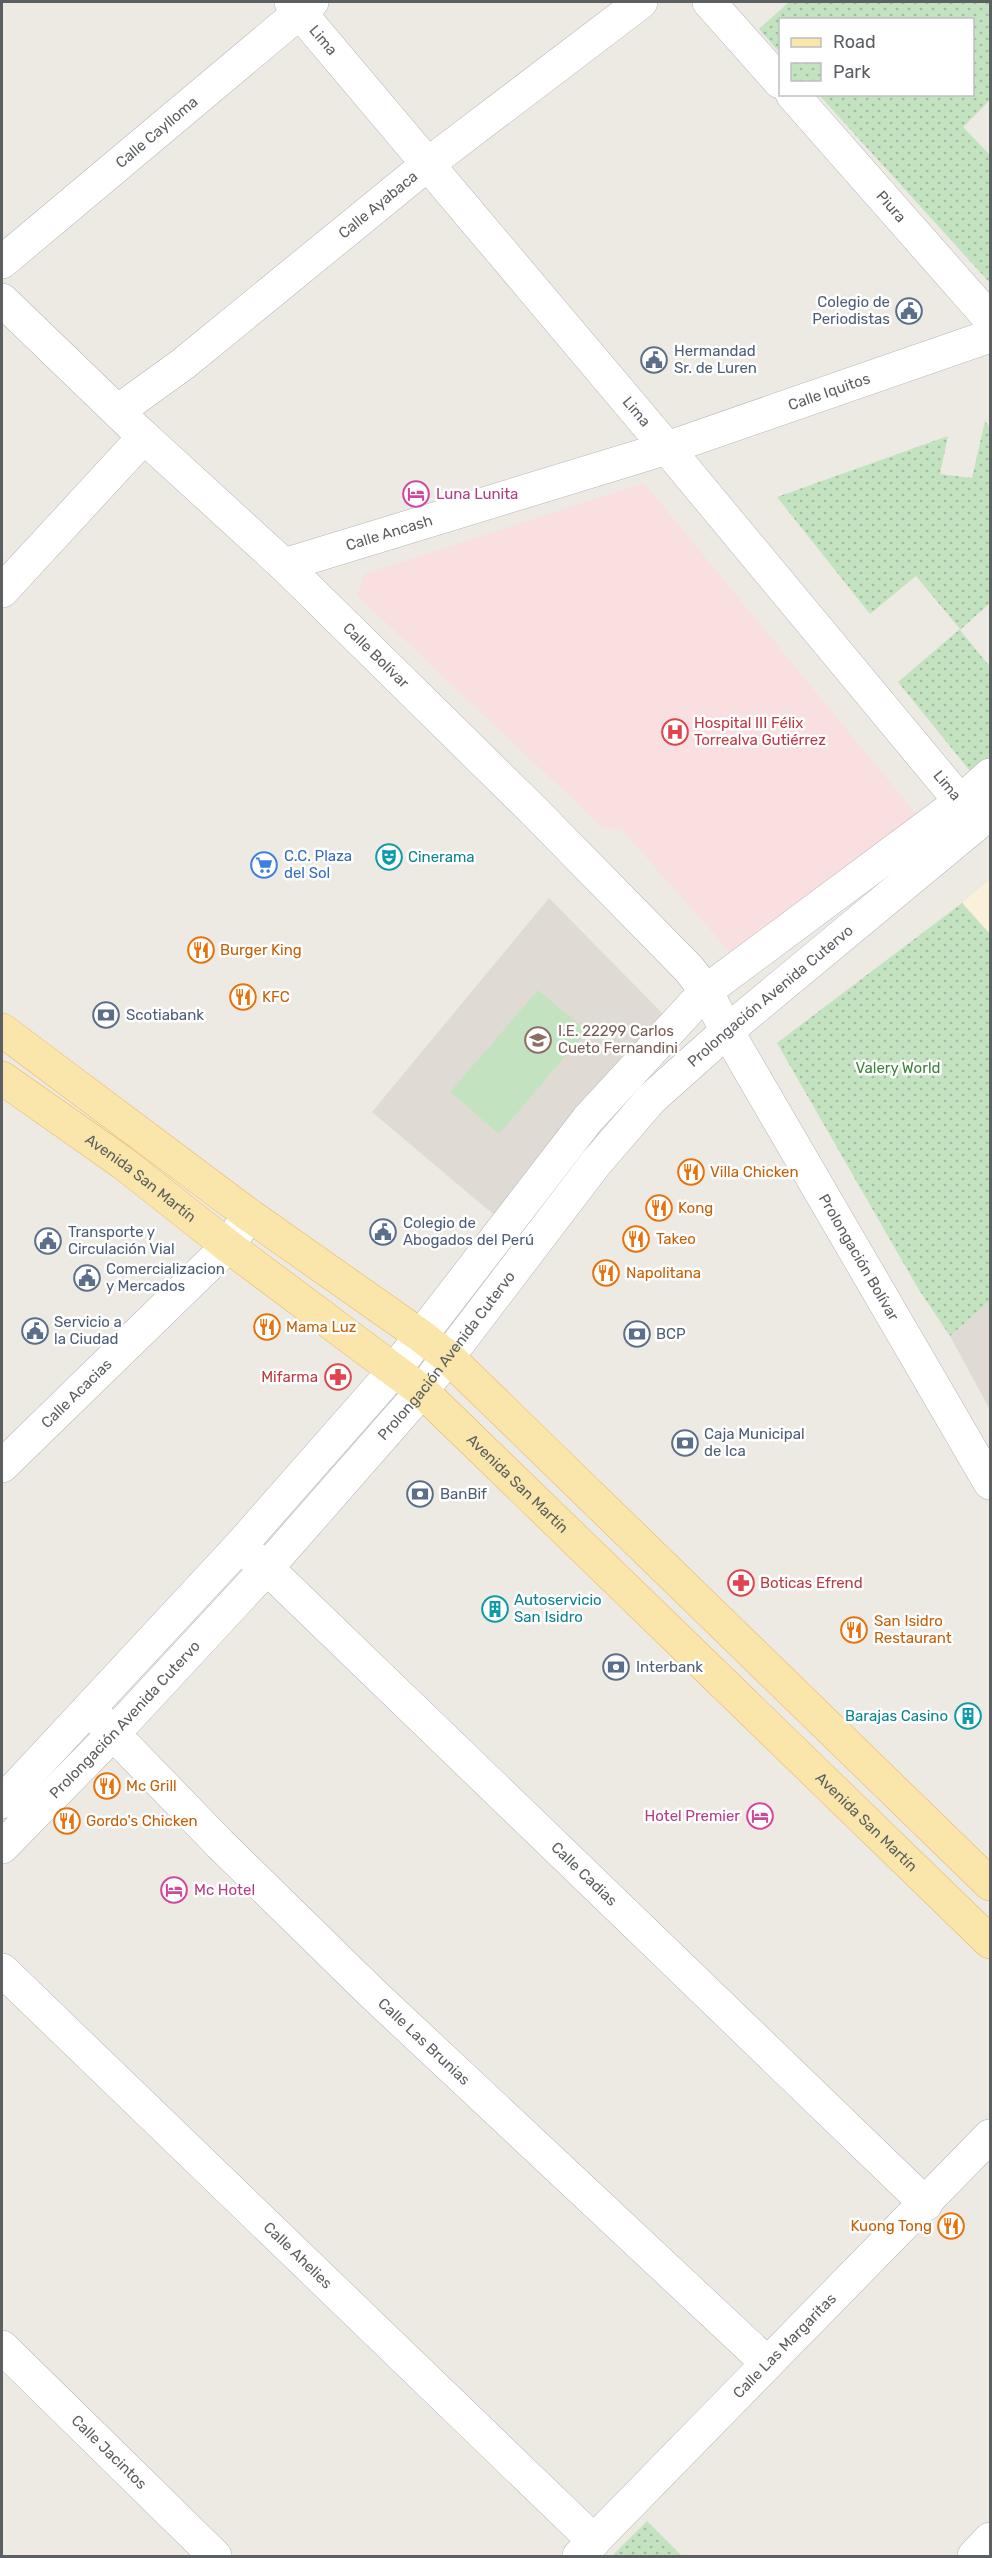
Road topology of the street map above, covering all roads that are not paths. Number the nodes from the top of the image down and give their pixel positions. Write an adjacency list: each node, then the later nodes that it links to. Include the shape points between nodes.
1 (641, 2): 6 (street, Calle Ayabaca)
2 (709, 2): 4 (street)
3 (300, 5): 6 (street, Lima); 7 (street, Calle Caylloma)
4 (779, 81)
5 (794, 96): 9 (street, Piura)
6 (428, 164): 11 (street, Calle Ayabaca, via 183,364); 13 (street, Lima)
7 (2, 262)
8 (2, 300): 11 (street, Calle Bolívar)
9 (990, 319)
10 (990, 336): 13 (street, Calle Iquitos)
11 (118, 411): 12 (street, Calle Bolívar)
12 (144, 437): 14 (street, Calle Bolívar); 15 (street)
13 (667, 448): 14 (street, Calle Ancash); 17 (street, Lima)
14 (284, 565): 18 (street, Calle Bolívar, via 535,812)
15 (2, 591)
16 (990, 776): 17 (street, Prolongación Avenida Cutervo)
17 (976, 812): 18 (street, Prolongación Avenida Cutervo); 20 (street, Prolongación Avenida Cutervo)
18 (706, 991): 20 (street, Calle Bolívar); 24 (street, Prolongación Avenida Cutervo, via 588,1119)
19 (2, 1030): 22 (main road)
20 (727, 1031): 25 (street, Prolongación Avenida Cutervo, via 651,1099 596,1164); 29 (street, Prolongación Bolívar)
21 (2, 1078): 23 (main road, Avenida San Martín, via 123,1163)
22 (249, 1215): 23 (street, Calle Acacias); 24 (main road)
23 (228, 1246): 26 (main road, Avenida San Martín); 28 (street, Calle Acacias)
24 (422, 1336): 25 (main road); 26 (street, Prolongación Avenida Cutervo)
25 (448, 1357): 27 (street, Prolongación Avenida Cutervo); 36 (main road)
26 (393, 1372): 27 (main road, Avenida San Martín); 30 (street, Prolongación Avenida Cutervo)
27 (422, 1391): 31 (street, Prolongación Avenida Cutervo); 37 (main road, Avenida San Martín)
28 (2, 1466)
29 (990, 1484)
30 (240, 1546): 31 (street, Calle Cadias); 32 (street, Prolongación Avenida Cutervo)
31 (267, 1568): 33 (street, Prolongación Avenida Cutervo); 40 (street, Calle Cadias)
32 (89, 1710): 33 (street, Calle Las Brunias); 34 (street, Prolongación Avenida Cutervo)
33 (114, 1734): 35 (street, Prolongación Avenida Cutervo); 42 (street, Calle Las Brunias, via 371,1992)
34 (2, 1802)
35 (2, 1847)
36 (990, 1884)
37 (990, 1942)
38 (2, 1970): 44 (street, Calle Ahelies)
39 (990, 2136): 40 (street, Calle Las Margaritas)
40 (926, 2204): 42 (street, Calle Las Margaritas)
41 (2, 2347): 45 (street, Calle Jacintos)
42 (768, 2363): 44 (street, Calle Las Margaritas)
43 (990, 2539): 46 (street)
44 (586, 2549)
45 (215, 2556)
46 (974, 2556)

